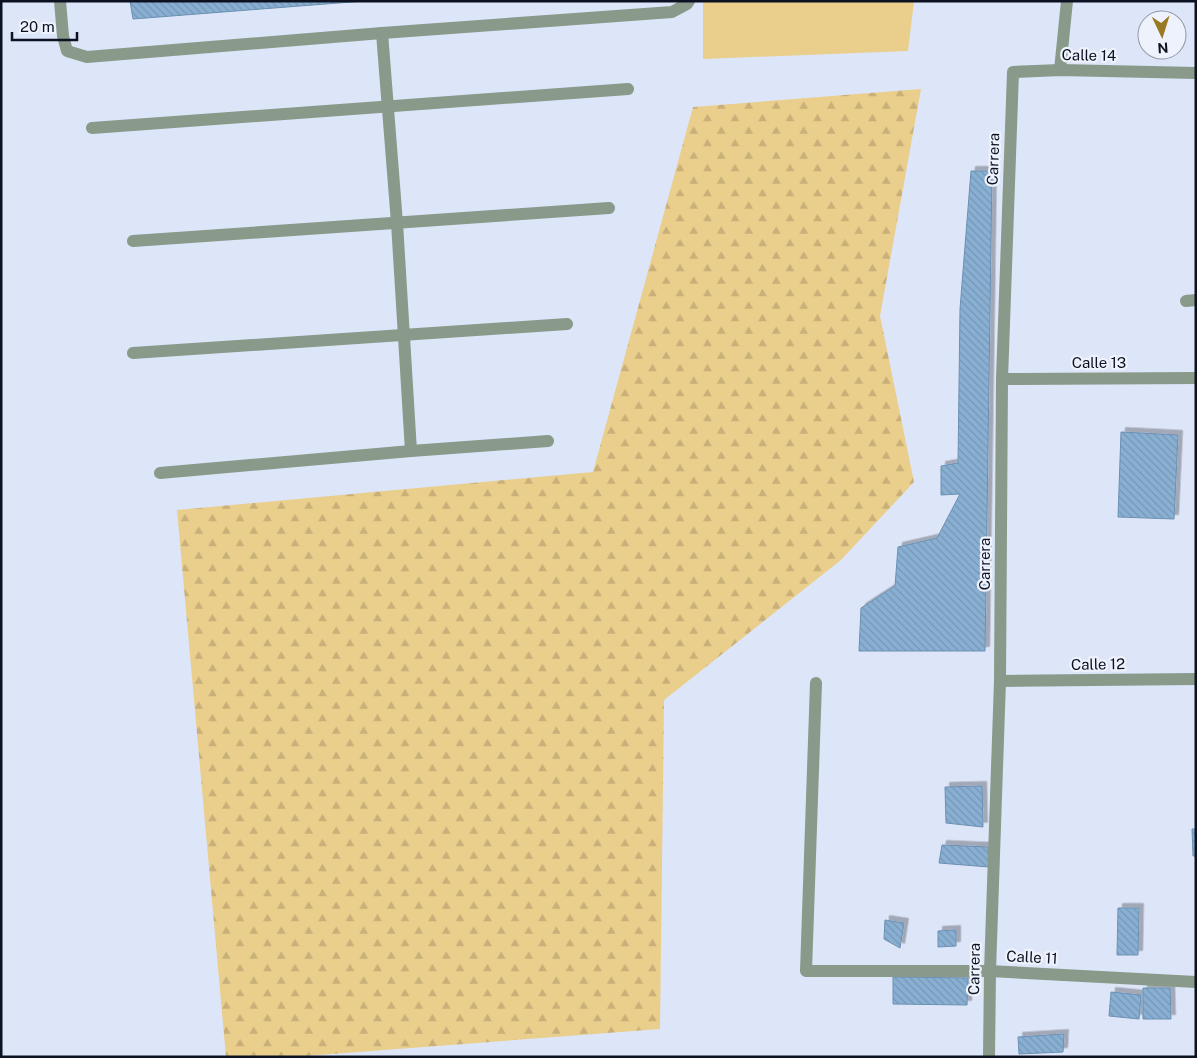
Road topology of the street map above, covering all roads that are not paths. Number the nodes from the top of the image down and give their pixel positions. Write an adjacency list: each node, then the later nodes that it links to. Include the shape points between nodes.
1 (60, 1): 4 (street, via 67,51 87,57)
2 (689, 1): 4 (street, via 672,12)
3 (1066, 1): 5 (street)
4 (382, 33): 9 (street)
5 (1060, 70): 6 (street, Calle 14); 7 (street, Calle 14)
6 (1013, 72): 18 (street, Carrera)
7 (1196, 73)
8 (628, 89): 9 (street)
9 (387, 107): 10 (street); 12 (street)
10 (92, 128)
11 (610, 208): 12 (street)
12 (398, 223): 13 (street); 15 (street)
13 (134, 241)
14 (568, 324): 15 (street)
15 (404, 335): 16 (street); 20 (street)
16 (133, 353)
17 (1196, 378): 18 (street, Calle 13)
18 (1002, 379): 23 (street, Carrera)
19 (548, 441): 20 (street)
20 (410, 451): 21 (street)
21 (160, 473)
22 (1196, 679): 23 (street, Calle 12)
23 (1000, 681): 25 (street, Carrera)
24 (816, 683): 25 (street, Calle 11, via 806,971)
25 (990, 971): 26 (street, Calle 11); 27 (street, Carrera)
26 (1196, 982)
27 (989, 1057)

